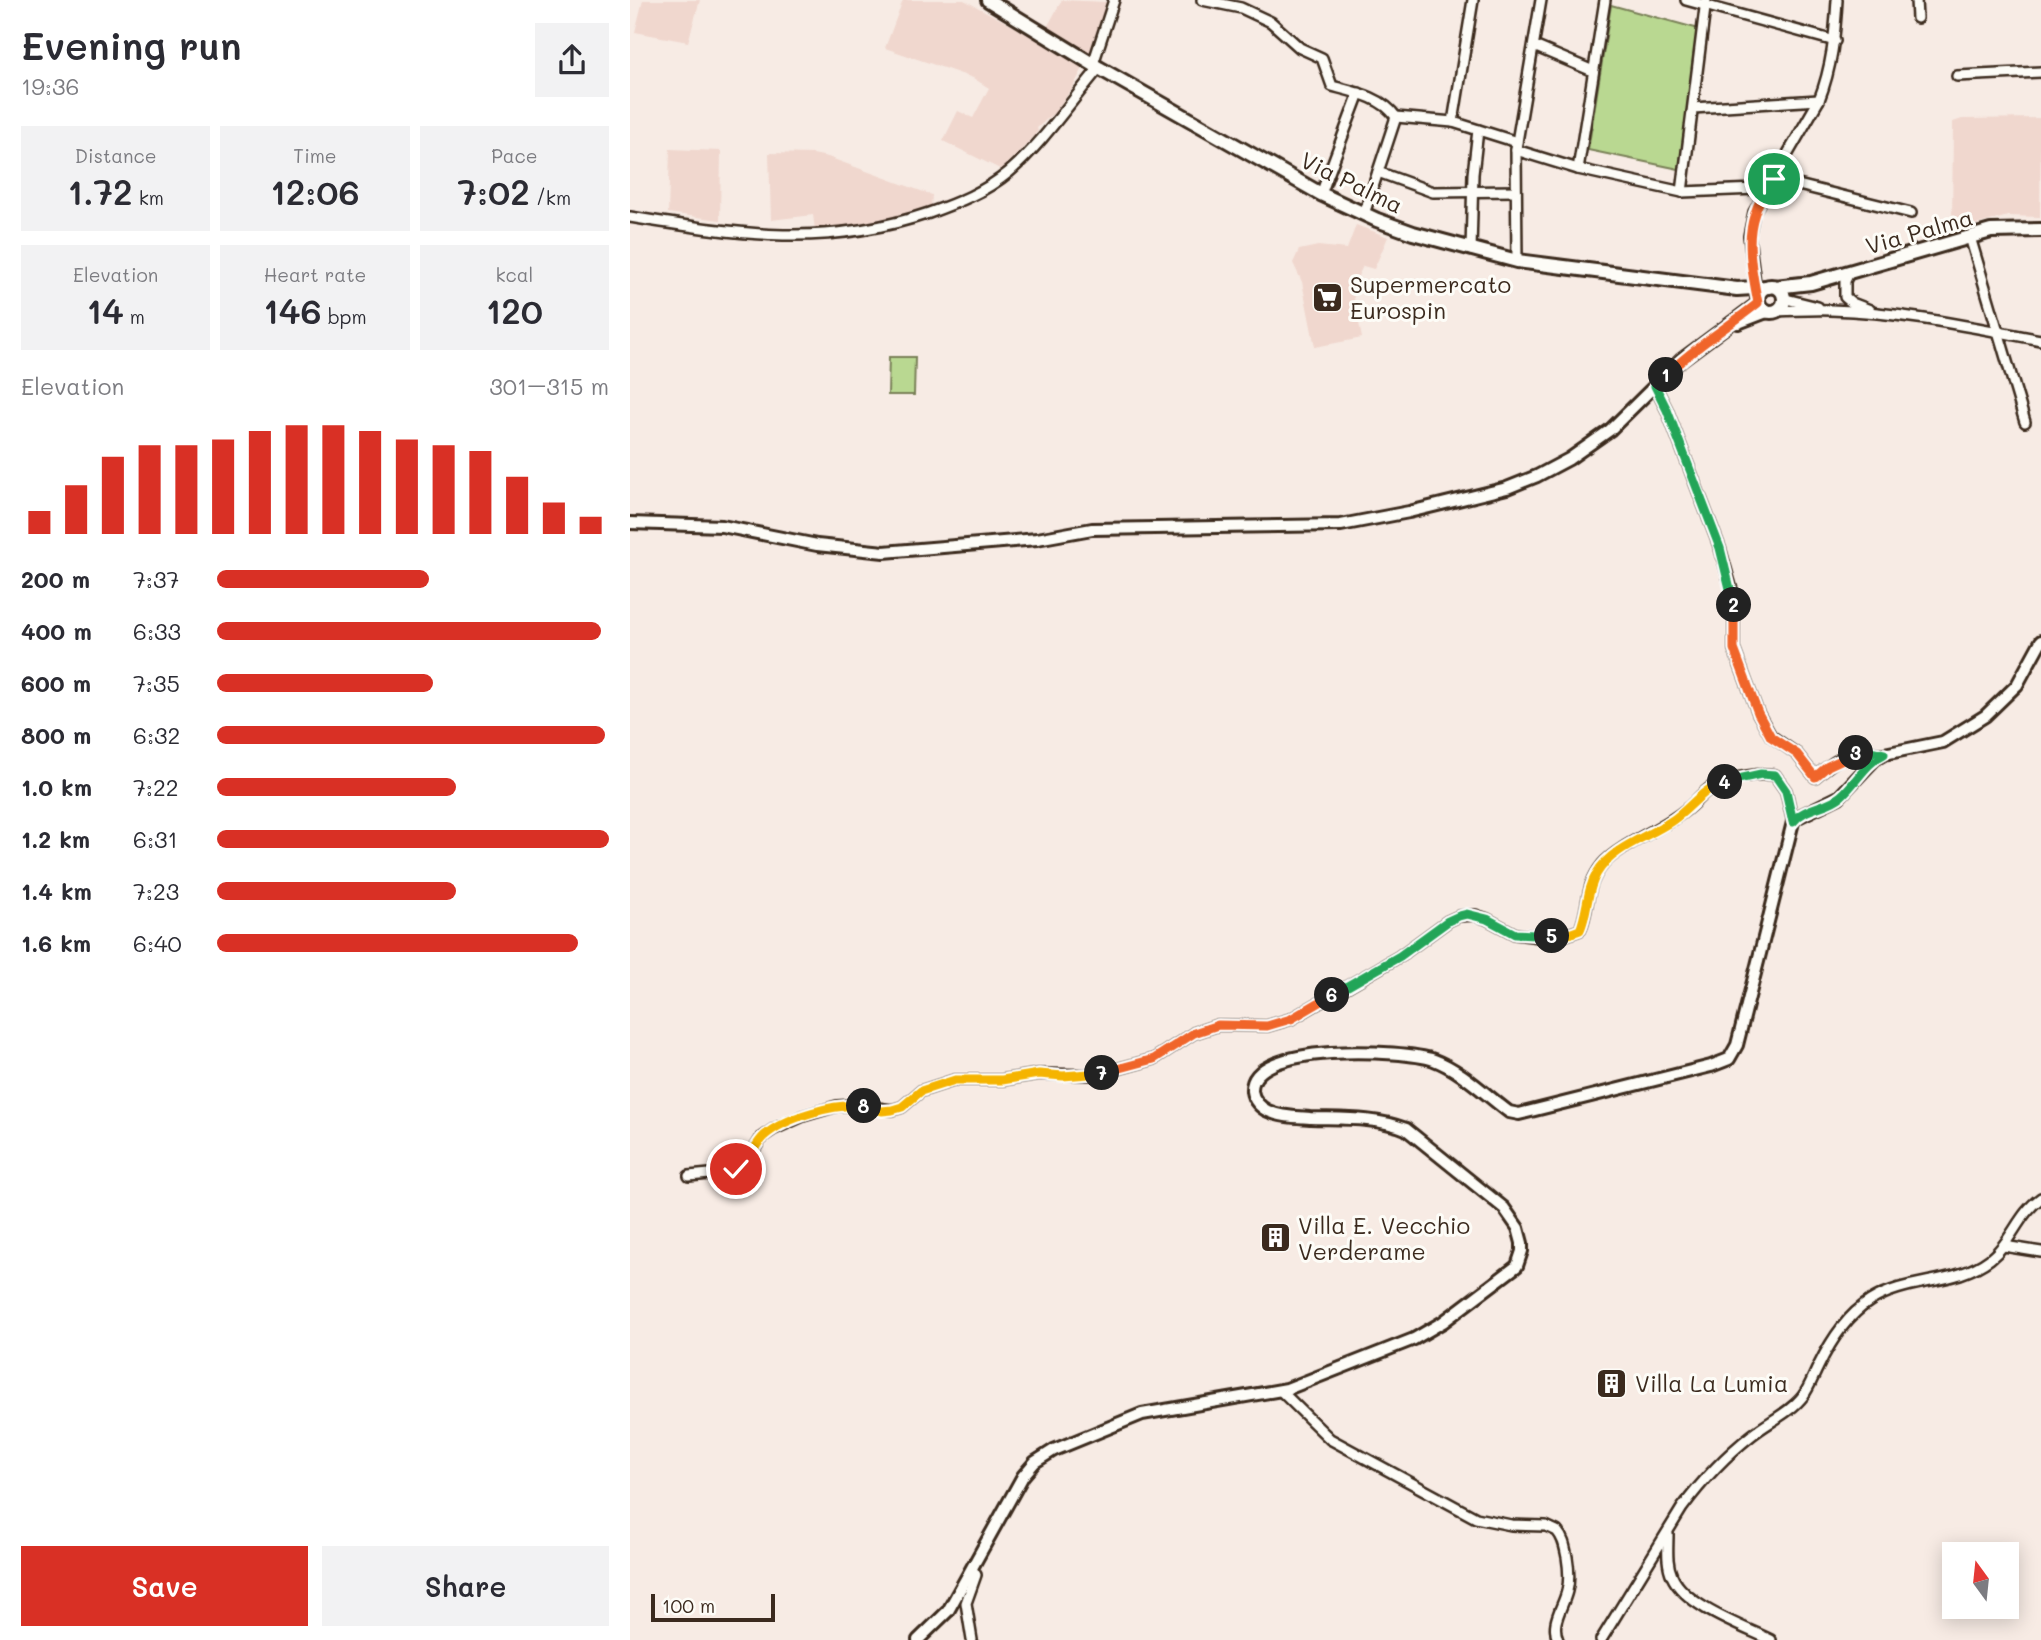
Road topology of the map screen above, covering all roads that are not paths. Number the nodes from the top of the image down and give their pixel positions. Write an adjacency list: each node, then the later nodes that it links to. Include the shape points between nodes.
1 (988, 0): 14 (main road, Via Palma)
2 (1115, 0): 14 (street)
3 (1202, 0): 18 (street, via 1241,8 1270,22 1300,48 1322,58 1332,86)
4 (1473, 0): 22 (street)
5 (1541, 0): 13 (street)
6 (1605, 0): 15 (street)
7 (1686, 0): 10 (street)
8 (1837, 0): 12 (street)
9 (1916, 0): 11 (street)
10 (1706, 3): 12 (street); 20 (street)
11 (1917, 18)
12 (1835, 41): 19 (street)
13 (1534, 46): 15 (street); 24 (street)
14 (1096, 66): 32 (main road, Via Palma); 35 (street, via 1010,171 982,191 910,219 852,233 790,236 726,233)
15 (1594, 71): 25 (street)
16 (2041, 72): 17 (street)
17 (1957, 76)
18 (1359, 93): 21 (street, via 1389,107); 32 (street)
19 (1819, 100): 20 (street); 27 (street)
20 (1693, 108): 31 (street)
21 (1396, 117): 22 (street); 26 (street)
22 (1453, 122): 23 (street)
23 (1478, 130): 24 (street); 30 (street)
24 (1516, 146): 25 (street); 29 (street)
25 (1578, 169): 31 (street)
26 (1378, 172): 30 (street, via 1433,192); 34 (street)
27 (1774, 179): 33 (street); 40 (street, via 1754,212 1749,236)
28 (1757, 189): 31 (street)
29 (1516, 191): 30 (street); 39 (street)
30 (1472, 192): 38 (street)
31 (1682, 192)
32 (1321, 194): 34 (main road, Via Palma)
33 (1911, 213)
34 (1364, 214): 38 (main road, Via Palma)
35 (630, 216)
36 (2041, 230): 37 (main road, Via Palma, via 1991,231)
37 (1970, 237): 41 (main road, Via Palma); 51 (street)
38 (1471, 250): 39 (main road, Via Palma)
39 (1517, 261): 44 (main road, Via Palma)
40 (1751, 266): 43 (street); 44 (street, via 1746,283); 45 (street)
41 (1850, 273): 42 (main road, Via Palma); 49 (street, via 1844,281 1845,297)
42 (1811, 283): 43 (main road); 46 (main road)
43 (1771, 287): 45 (main road); 46 (main road, via 1781,289)
44 (1738, 289): 45 (main road)
45 (1756, 297): 48 (main road, via 1760,307); 50 (street)
46 (1786, 298): 47 (street); 48 (main road, via 1779,309)
47 (1830, 310): 48 (street); 49 (street)
48 (1770, 311): 50 (street)
49 (1878, 314): 51 (street)
50 (1728, 326): 53 (street, via 1696,347)
51 (1997, 332): 52 (street); 54 (street)
52 (2041, 340)
53 (1655, 386): 55 (street, via 1610,430 1536,476 1507,488 1340,524 1092,529 1037,539 884,552 817,545 722,526); 57 (street, via 1720,548 1734,597 1734,649 1771,737 1797,754 1815,777 1849,755 1865,750)
54 (2025, 422)
55 (630, 523)
56 (2041, 641): 57 (street, via 2017,685 1985,716 1943,742)
57 (1884, 754): 58 (street, via 1839,797)
58 (1793, 822): 59 (street, via 1786,791 1775,775 1717,784 1673,821 1604,862 1589,891 1580,930 1573,933 1515,934 1487,919 1459,916 1323,1002 1277,1023 1218,1025 1194,1033 1154,1059 1095,1075 955,1080 921,1091 892,1110 837,1106 774,1129 762,1137 744,1166); 63 (street, via 1737,1045 1729,1059 1519,1114 1509,1112 1447,1066 1415,1055 1318,1054 1278,1062 1259,1076 1252,1092 1270,1112 1290,1117 1367,1119 1406,1129 1504,1208 1522,1243 1517,1266 1443,1322 1414,1339)
59 (689, 1176)
60 (2041, 1198): 61 (street, via 2031,1205)
61 (2004, 1246): 62 (street); 64 (street, via 1966,1273 1907,1284 1860,1308 1836,1335 1803,1397 1727,1456 1696,1489)
62 (2041, 1252)
63 (1281, 1391): 65 (street, via 1142,1414 1054,1450 1023,1476); 68 (street, via 1330,1439 1476,1518 1557,1531 1565,1548 1569,1578 1556,1621)
64 (1668, 1532): 69 (street); 70 (street, via 1669,1566 1678,1588)
65 (972, 1569): 66 (street, via 942,1619); 67 (street, via 976,1575 966,1603)
66 (918, 1640)
67 (972, 1640)
68 (1558, 1640)
69 (1601, 1640)
70 (1771, 1640)

